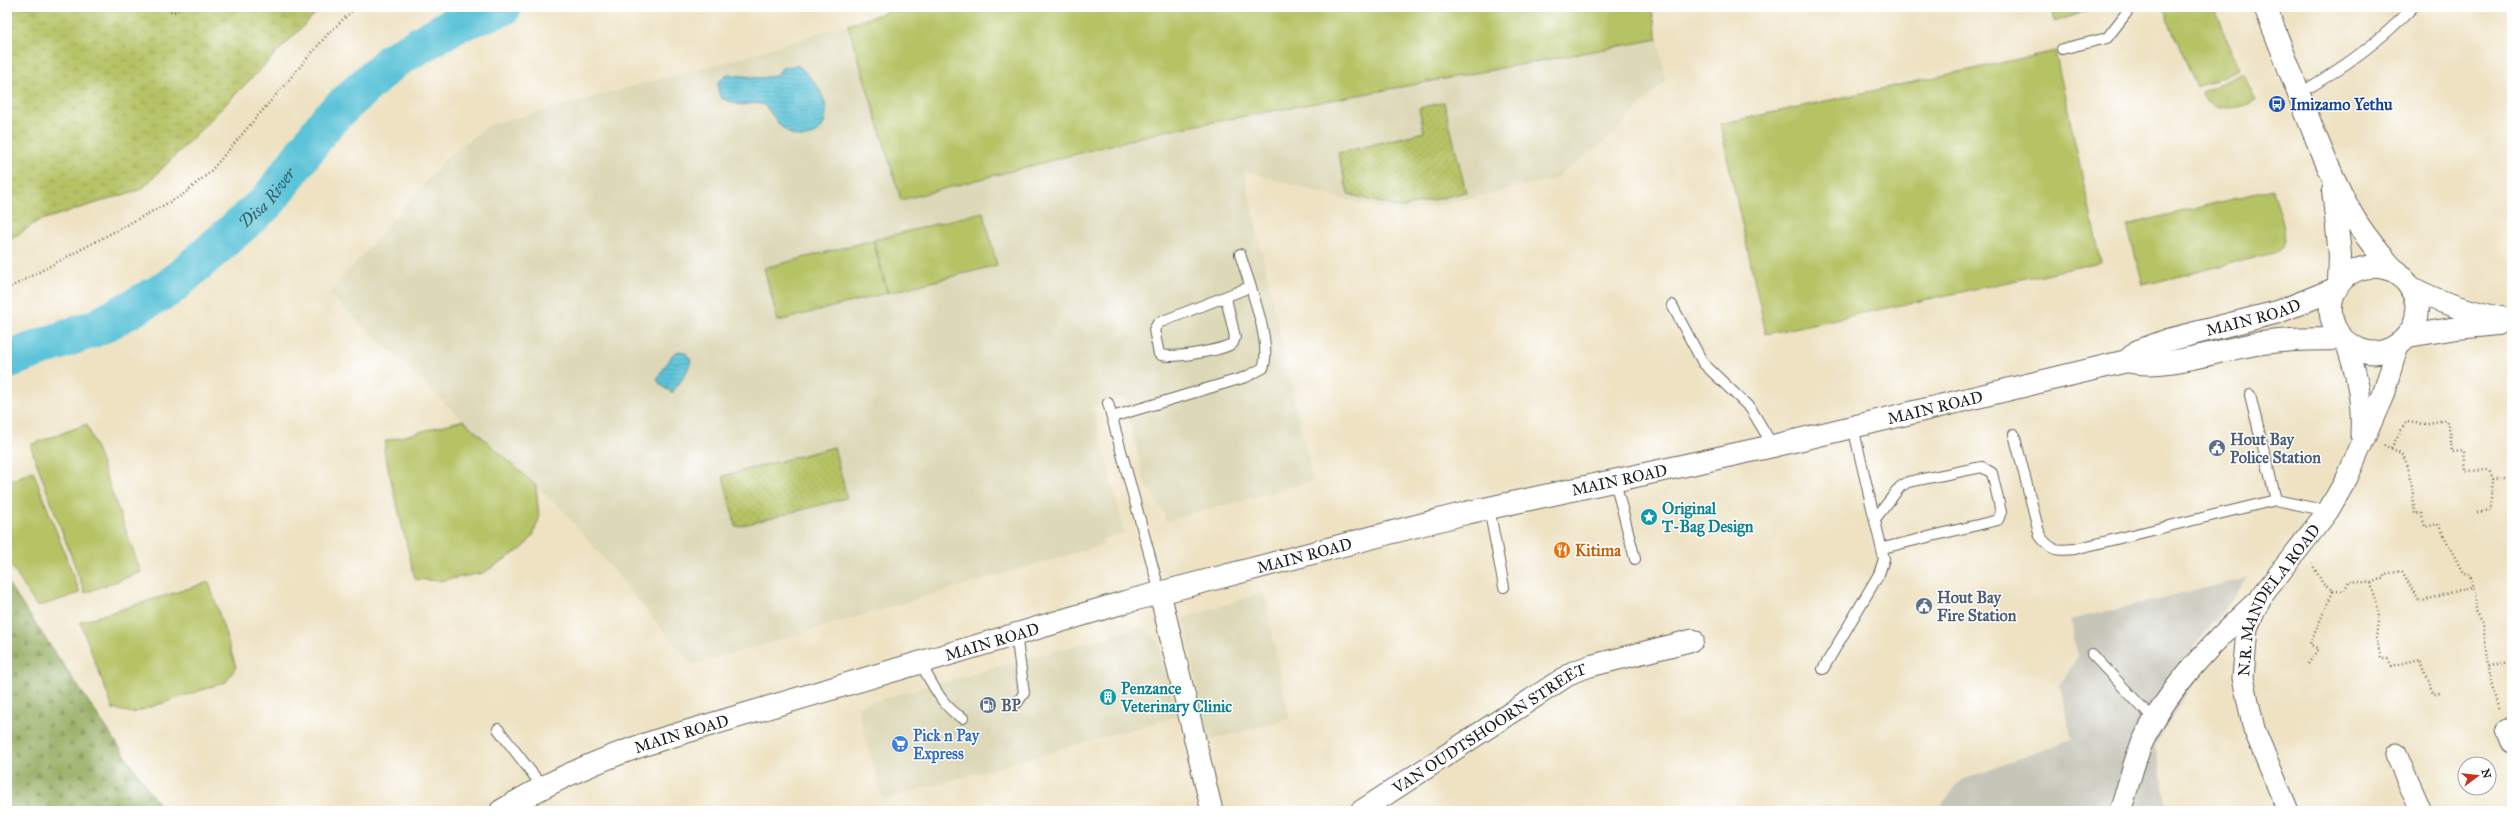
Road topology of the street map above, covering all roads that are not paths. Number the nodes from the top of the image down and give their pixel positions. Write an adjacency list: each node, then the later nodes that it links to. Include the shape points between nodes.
1 (2131, 7): 4 (lane, via 2107,38)
2 (2265, 7): 5 (main road)
3 (2413, 7): 5 (lane, via 2396,26 2325,79)
4 (2062, 49)
5 (2300, 94): 6 (main road)
6 (2331, 173): 8 (main road, via 2362,230); 9 (main road, via 2338,227)
7 (1240, 254): 10 (lane)
8 (2395, 270): 9 (main road, via 2371,265 2353,271); 11 (main road)
9 (2337, 286): 15 (main road, via 2330,306 2333,324); 17 (main road, MAIN ROAD, via 2278,312 2138,351)
10 (1250, 287): 12 (lane); 20 (lane, via 1259,316 1266,354 1263,368 1246,377)
11 (2412, 288): 14 (main road, via 2458,309); 16 (main road, via 2417,304 2416,321)
12 (1226, 298): 12 (lane, via 1158,323 1154,330 1159,354 1165,357 1198,353 1230,345 1235,337)
13 (1672, 305): 24 (lane, via 1703,363 1751,409)
14 (2512, 322): 16 (main road, via 2457,328)
15 (2344, 340): 16 (main road, via 2362,351 2381,352); 17 (main road, MAIN ROAD, via 2262,343 2140,365); 23 (street, N.R. MANDELA ROAD, via 2357,372 2361,399)
16 (2403, 341): 23 (street, N.R. MANDELA ROAD)
17 (2127, 361): 21 (main road, MAIN ROAD)
18 (2250, 395): 26 (lane)
19 (1108, 403): 20 (lane)
20 (1112, 417): 33 (lane)
21 (1853, 427): 24 (main road, MAIN ROAD); 29 (lane)
22 (2014, 434): 26 (lane, via 2040,536 2049,548 2075,549)
23 (2361, 444): 28 (street, N.R. MANDELA ROAD, via 2347,478)
24 (1773, 446): 25 (main road, MAIN ROAD)
25 (1615, 481): 27 (main road, MAIN ROAD); 31 (lane)
26 (2276, 500): 28 (lane)
27 (1489, 508): 32 (lane); 33 (main road, MAIN ROAD)
28 (2328, 511): 34 (street, N.R. MANDELA ROAD)
29 (1876, 519): 30 (lane); 30 (lane, via 1900,487 1915,479 1982,467 1992,473 2001,512 1998,520)
30 (1883, 548): 39 (lane, via 1884,559 1879,574)
31 (1635, 559)
32 (1504, 587)
33 (1160, 593): 35 (main road, MAIN ROAD); 47 (street)
34 (2261, 597): 42 (street, via 2212,643); 50 (street, N.R. MANDELA ROAD, via 2247,628 2243,678 2254,729)
35 (1016, 634): 38 (main road, MAIN ROAD); 40 (lane, via 1024,693)
36 (1693, 640): 48 (street, VAN OUDTSHOORN STREET, via 1622,657 1574,672)
37 (2092, 654): 42 (lane)
38 (920, 663): 41 (lane, via 944,703 953,713); 45 (main road, MAIN ROAD, via 612,755)
39 (1823, 669)
40 (1017, 702)
41 (963, 718)
42 (2154, 720): 49 (street, via 2142,743)
43 (498, 729): 45 (lane)
44 (2396, 754): 51 (street)
45 (542, 786): 46 (main road, MAIN ROAD)
46 (501, 811)
47 (1212, 811)
48 (1361, 811)
49 (2120, 811)
50 (2288, 811)
51 (2421, 811)

